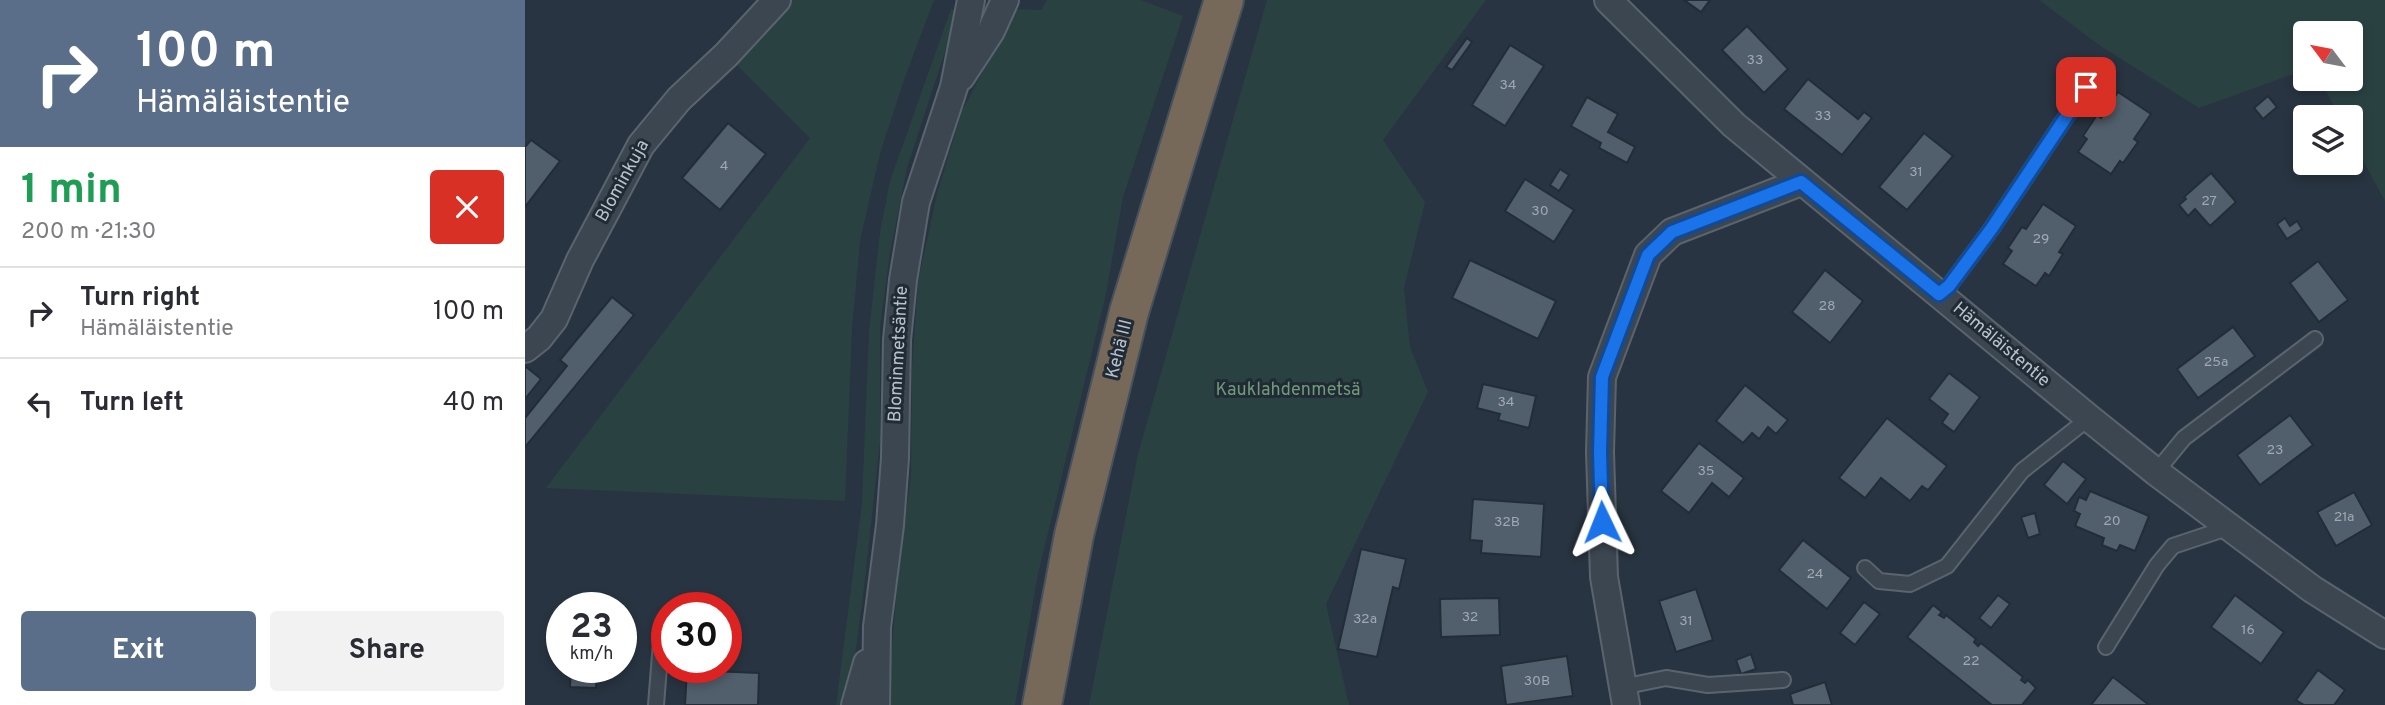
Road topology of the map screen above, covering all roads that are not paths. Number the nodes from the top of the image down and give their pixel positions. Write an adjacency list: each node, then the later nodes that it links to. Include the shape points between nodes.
1 (777, 0): 11 (street, Blominkuja, via 679,99 641,145 554,319)
2 (971, 0): 6 (street, Blominmetsäntie)
3 (1005, 0): 6 (street, Blominmetsäntie, via 991,31)
4 (1224, 0): 25 (highway, Kehä III, via 1129,312 1074,535)
5 (1608, 0): 8 (street, Hämäläistentie, via 1734,125)
6 (954, 87): 16 (street, Blominmetsäntie, via 916,202 903,280 890,526)
7 (2086, 87): 9 (lane, via 1992,228)
8 (1801, 182): 9 (street, Hämäläistentie); 21 (street, via 1672,232 1648,255 1602,377 1604,577)
9 (1939, 294): 12 (street, Hämäläistentie)
10 (2315, 339): 13 (lane, via 2184,438)
11 (525, 349)
12 (2089, 418): 13 (street, Hämäläistentie); 15 (lane, via 2022,471 1947,566 1910,584 1879,581)
13 (2156, 472): 14 (street, Hämäläistentie)
14 (2230, 527): 17 (street, Hämäläistentie, via 2312,589); 18 (lane, via 2173,546)
15 (1864, 568)
16 (877, 628): 23 (street, Blominmetsäntie); 24 (street, Blominmetsäntie)
17 (2385, 635)
18 (2106, 647)
19 (1783, 680): 21 (lane, via 1708,685 1666,678)
20 (658, 683): 22 (lane)
21 (1624, 696)
22 (656, 705)
23 (855, 705)
24 (876, 705)
25 (1042, 705)

